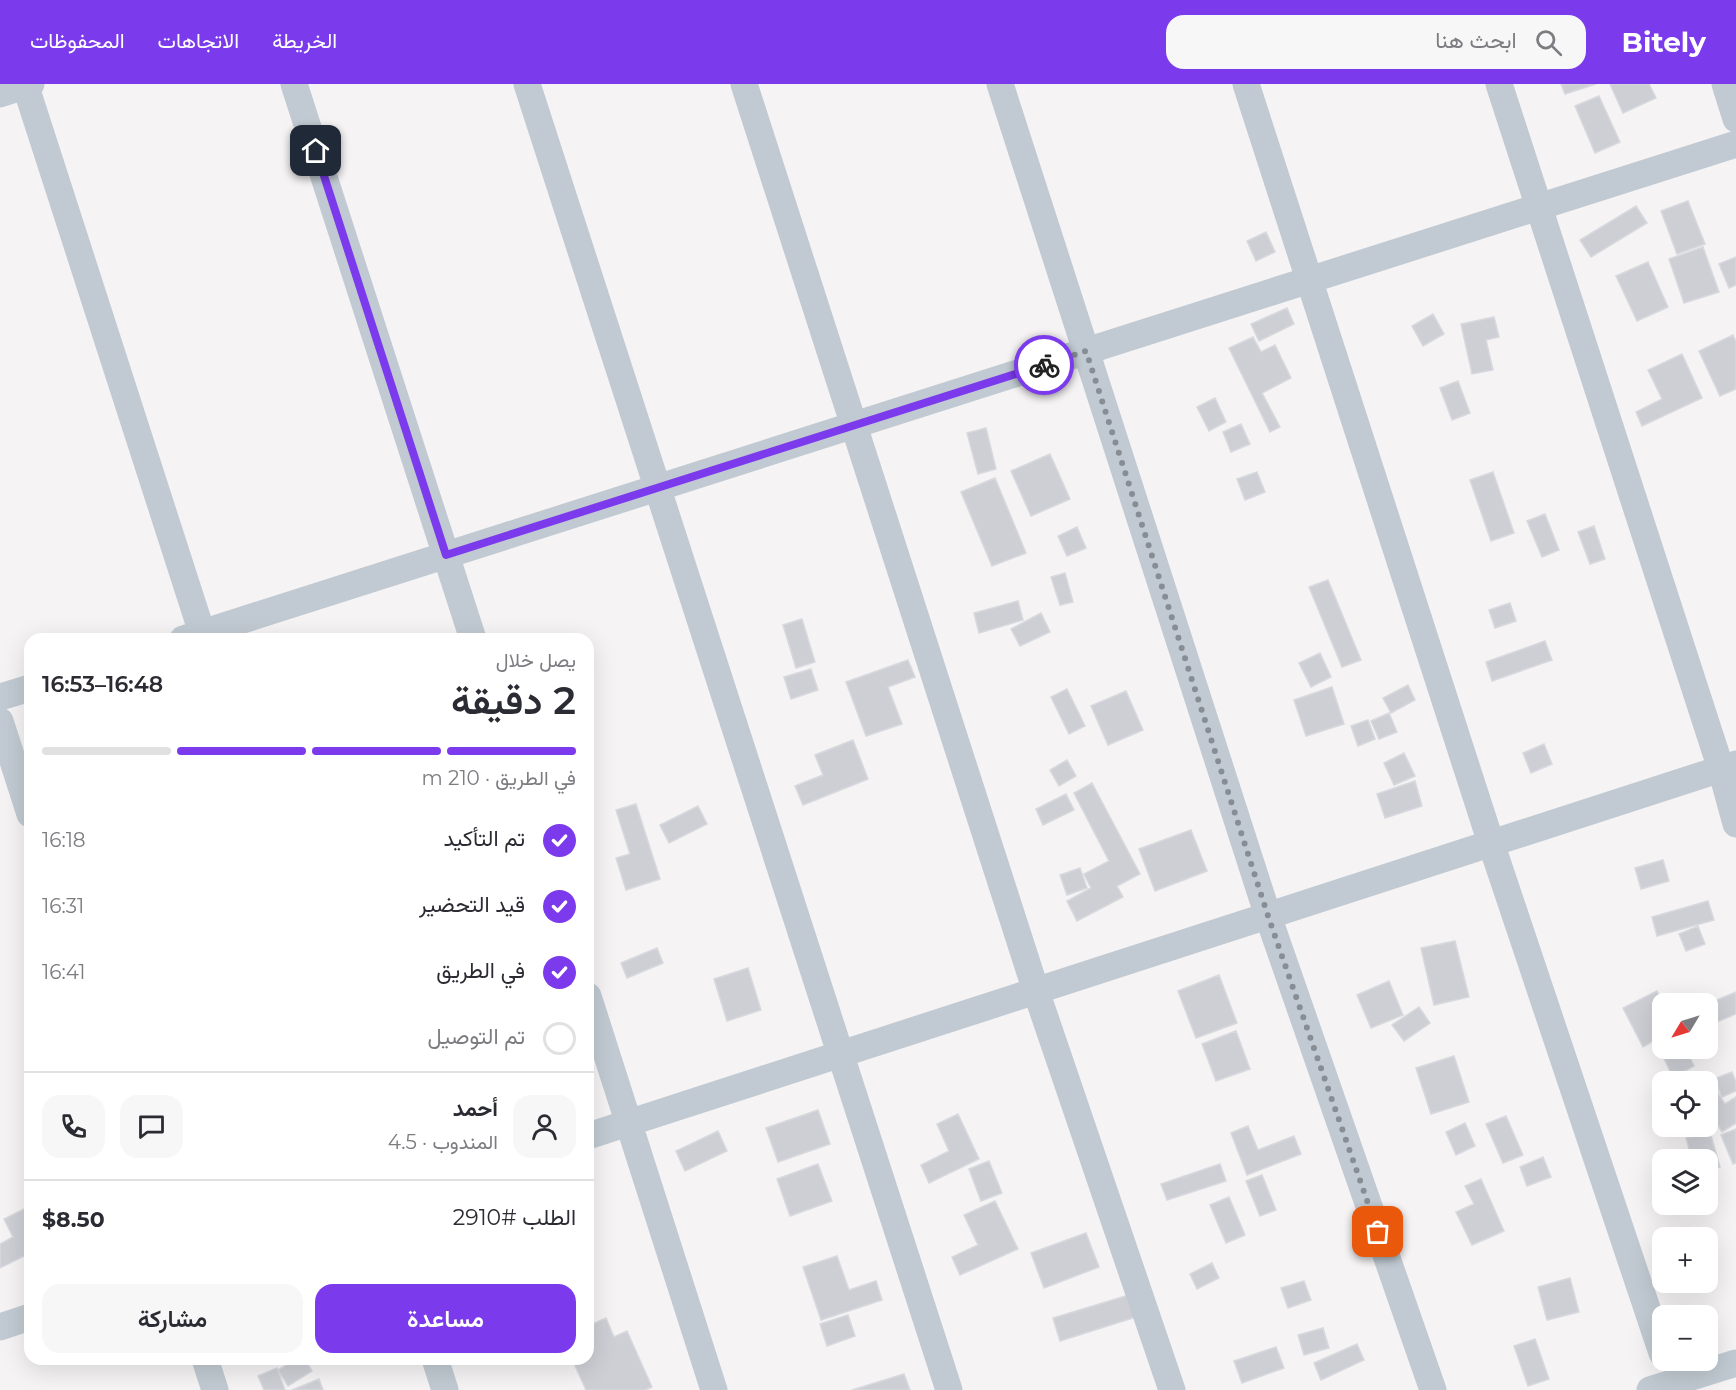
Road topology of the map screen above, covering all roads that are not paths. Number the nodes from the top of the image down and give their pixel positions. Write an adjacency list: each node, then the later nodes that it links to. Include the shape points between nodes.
1 (294, 84): 17 (street)
2 (527, 84): 16 (street)
3 (744, 84): 15 (street)
4 (1000, 84): 14 (street)
5 (1246, 84): 13 (street)
6 (1499, 84): 12 (street)
7 (1725, 84): 10 (street)
8 (28, 85): 9 (street); 18 (street)
9 (0, 94)
10 (1736, 119)
11 (1736, 144): 12 (street)
12 (1539, 207): 13 (street); 24 (street)
13 (1310, 280): 14 (street); 27 (street)
14 (1086, 351): 15 (street); 28 (street)
15 (854, 425): 16 (street); 29 (street)
16 (657, 488): 17 (street); 31 (street)
17 (446, 555): 19 (street); 20 (street)
18 (195, 633)
19 (208, 633)
20 (471, 633)
21 (24, 690): 22 (street)
22 (0, 697)
23 (0, 721): 25 (street)
24 (1728, 766): 26 (street); 27 (street)
25 (24, 795)
26 (1736, 825)
27 (1491, 843): 28 (street); 35 (street)
28 (1268, 916): 29 (street); 46 (street)
29 (1036, 991): 31 (street); 45 (street)
30 (594, 1015): 32 (street)
31 (840, 1054): 32 (street); 44 (street)
32 (629, 1123): 33 (street); 43 (street)
33 (594, 1134)
34 (24, 1319): 36 (street)
35 (1652, 1323)
36 (0, 1327)
37 (1736, 1363): 40 (street)
38 (207, 1365): 41 (street)
39 (437, 1365): 42 (street)
40 (1665, 1381)
41 (215, 1390)
42 (445, 1390)
43 (714, 1390)
44 (949, 1390)
45 (1172, 1390)
46 (1433, 1390)

